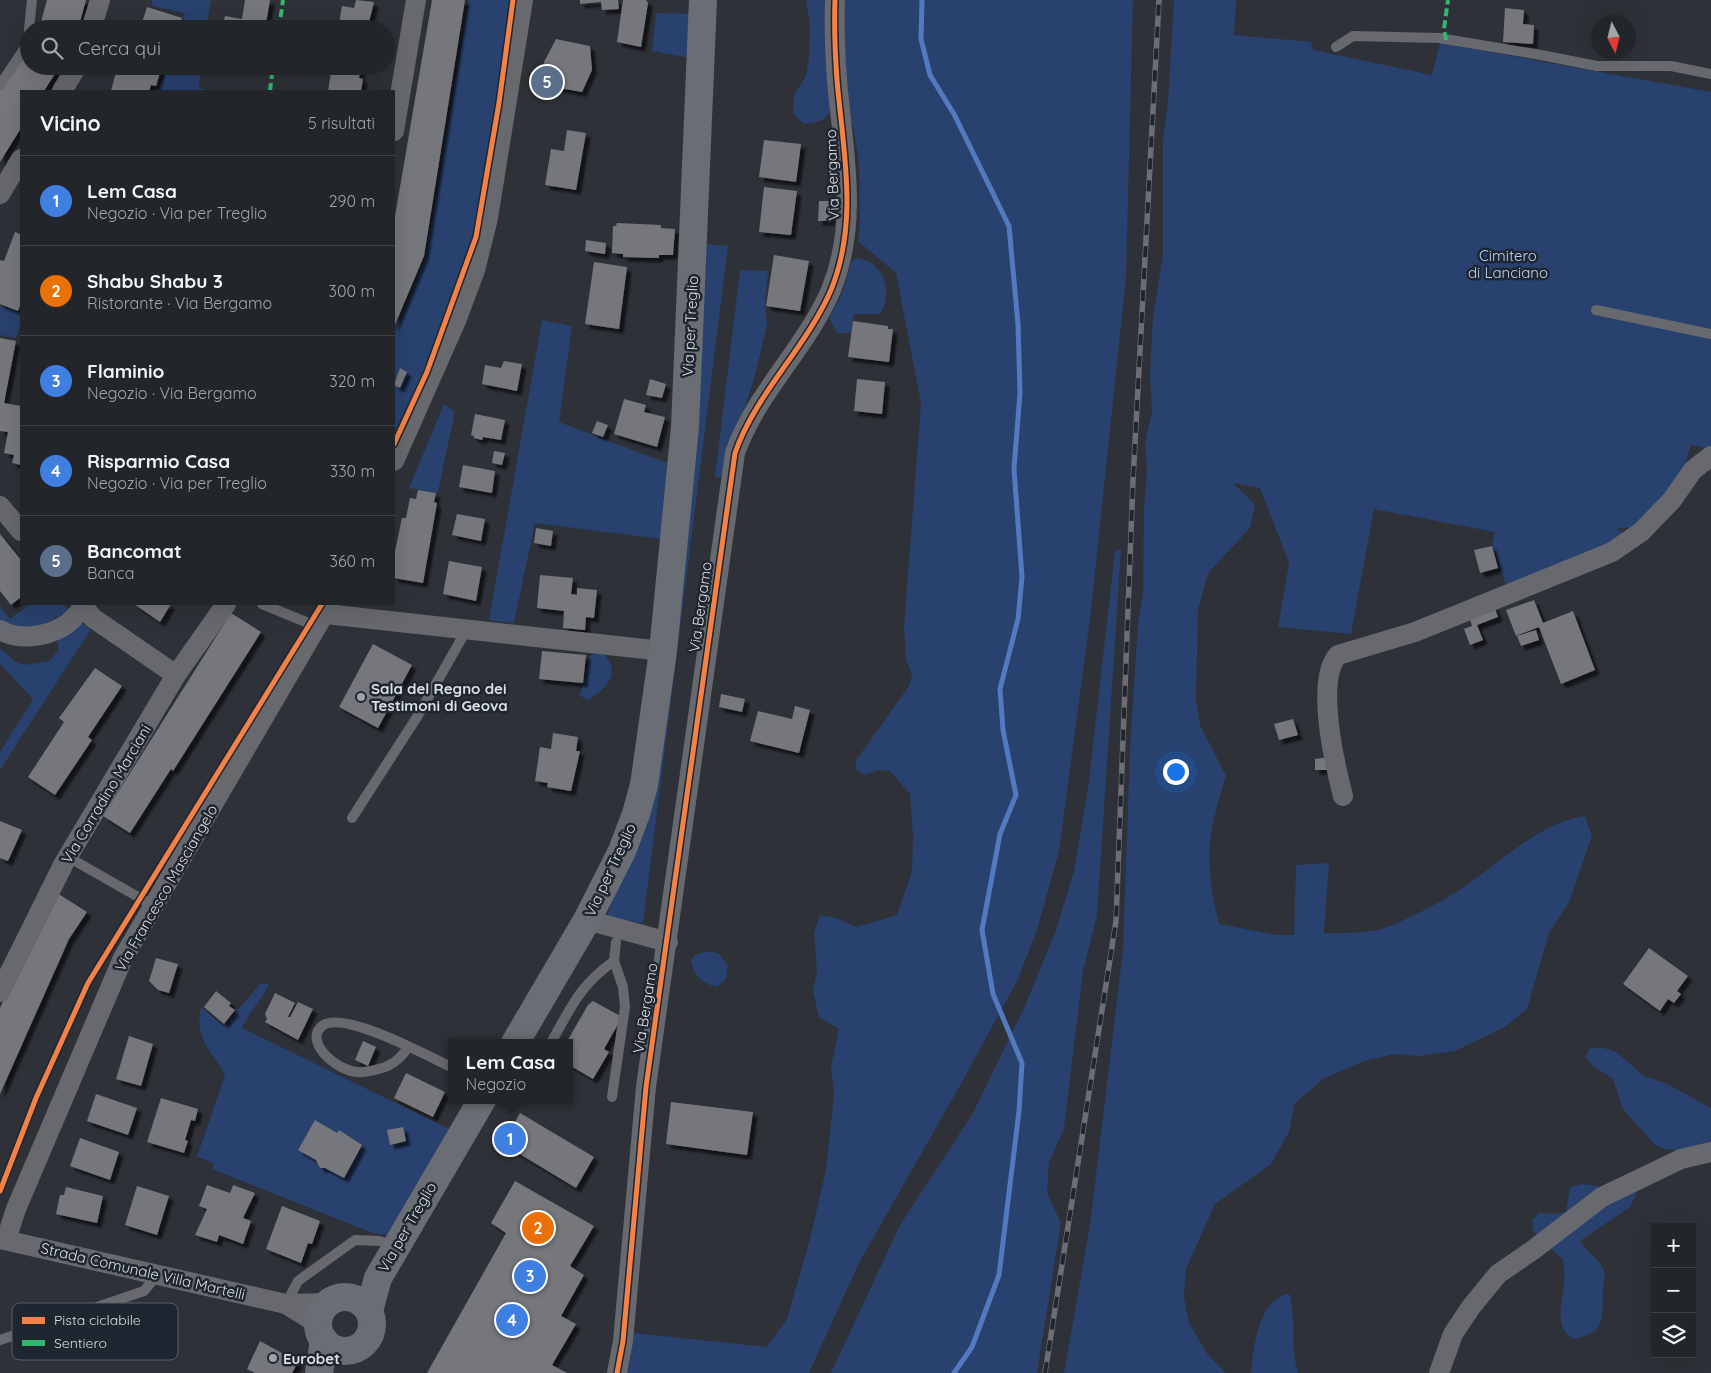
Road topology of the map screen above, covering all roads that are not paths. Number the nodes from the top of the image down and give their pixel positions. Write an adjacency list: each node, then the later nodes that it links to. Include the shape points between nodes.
1 (32, 0): 7 (lane)
2 (100, 0): 8 (street)
3 (416, 0): 15 (street)
4 (523, 0): 21 (street, via 488,218 475,270)
5 (703, 0): 30 (main road, Via per Treglio, via 685,427)
6 (835, 0): 38 (street, Via Bergamo, via 837,81 847,173 845,237 838,268 822,310 748,423 735,453)
7 (30, 20)
8 (94, 20)
9 (1336, 47): 11 (lane, via 1353,36 1439,38 1596,66 1671,66)
10 (20, 56): 13 (lane)
11 (1711, 74)
12 (72, 75): 14 (street)
13 (0, 85)
14 (63, 90)
15 (395, 125)
16 (20, 161): 17 (street)
17 (0, 194)
18 (1596, 310): 19 (lane)
19 (1711, 334)
20 (1711, 456): 32 (street, via 1693,470 1672,500 1641,532 1612,552 1415,632 1338,655 1328,674 1329,728)
21 (395, 459)
22 (0, 506): 23 (street)
23 (20, 531)
24 (225, 605): 31 (street, Via Corradino Marciani)
25 (268, 605): 27 (lane)
26 (83, 606): 29 (street, via 64,626 42,633 27,637 9,636); 31 (street, via 93,618)
27 (325, 615): 28 (street); 35 (street, Via Francesco Masciangelo)
28 (467, 629): 30 (street); 33 (lane, via 417,716)
29 (0, 630)
30 (663, 651): 36 (main road, Via per Treglio, via 644,785 636,814 622,851)
31 (176, 675): 34 (street, Via Corradino Marciani)
32 (1343, 796)
33 (352, 818)
34 (68, 857): 35 (lane); 40 (street, Via Corradino Marciani)
35 (154, 906): 48 (street, Via Francesco Masciangelo, via 123,958)
36 (587, 920): 38 (street); 41 (main road, Via per Treglio)
37 (616, 942): 39 (lane)
38 (668, 942): 57 (street, Via Bergamo, via 646,1087 623,1341)
39 (614, 961): 42 (lane, via 594,976 578,995); 45 (lane, via 623,987 625,1007)
40 (0, 992)
41 (517, 1039)
42 (553, 1039)
43 (408, 1047): 43 (lane, via 350,1024 324,1024 319,1030 318,1041 327,1059 357,1073 395,1064); 44 (lane)
44 (448, 1066)
45 (612, 1097)
46 (480, 1104): 49 (main road, Via per Treglio)
47 (1711, 1152): 58 (street, via 1681,1159 1602,1197 1498,1274 1453,1334)
48 (3, 1240): 50 (street, Strada Comunale Villa Martelli)
49 (396, 1245): 52 (lane, via 355,1240 298,1281); 53 (main road, Via per Treglio, via 378,1278)
50 (158, 1274): 51 (lane, via 144,1291); 52 (street, Strada Comunale Villa Martelli)
51 (109, 1303)
52 (286, 1304): 53 (street, Strada Comunale Villa Martelli)
53 (339, 1321): 56 (main road)
54 (12, 1336): 55 (lane)
55 (0, 1340)
56 (321, 1373)
57 (617, 1373)
58 (1439, 1373)

